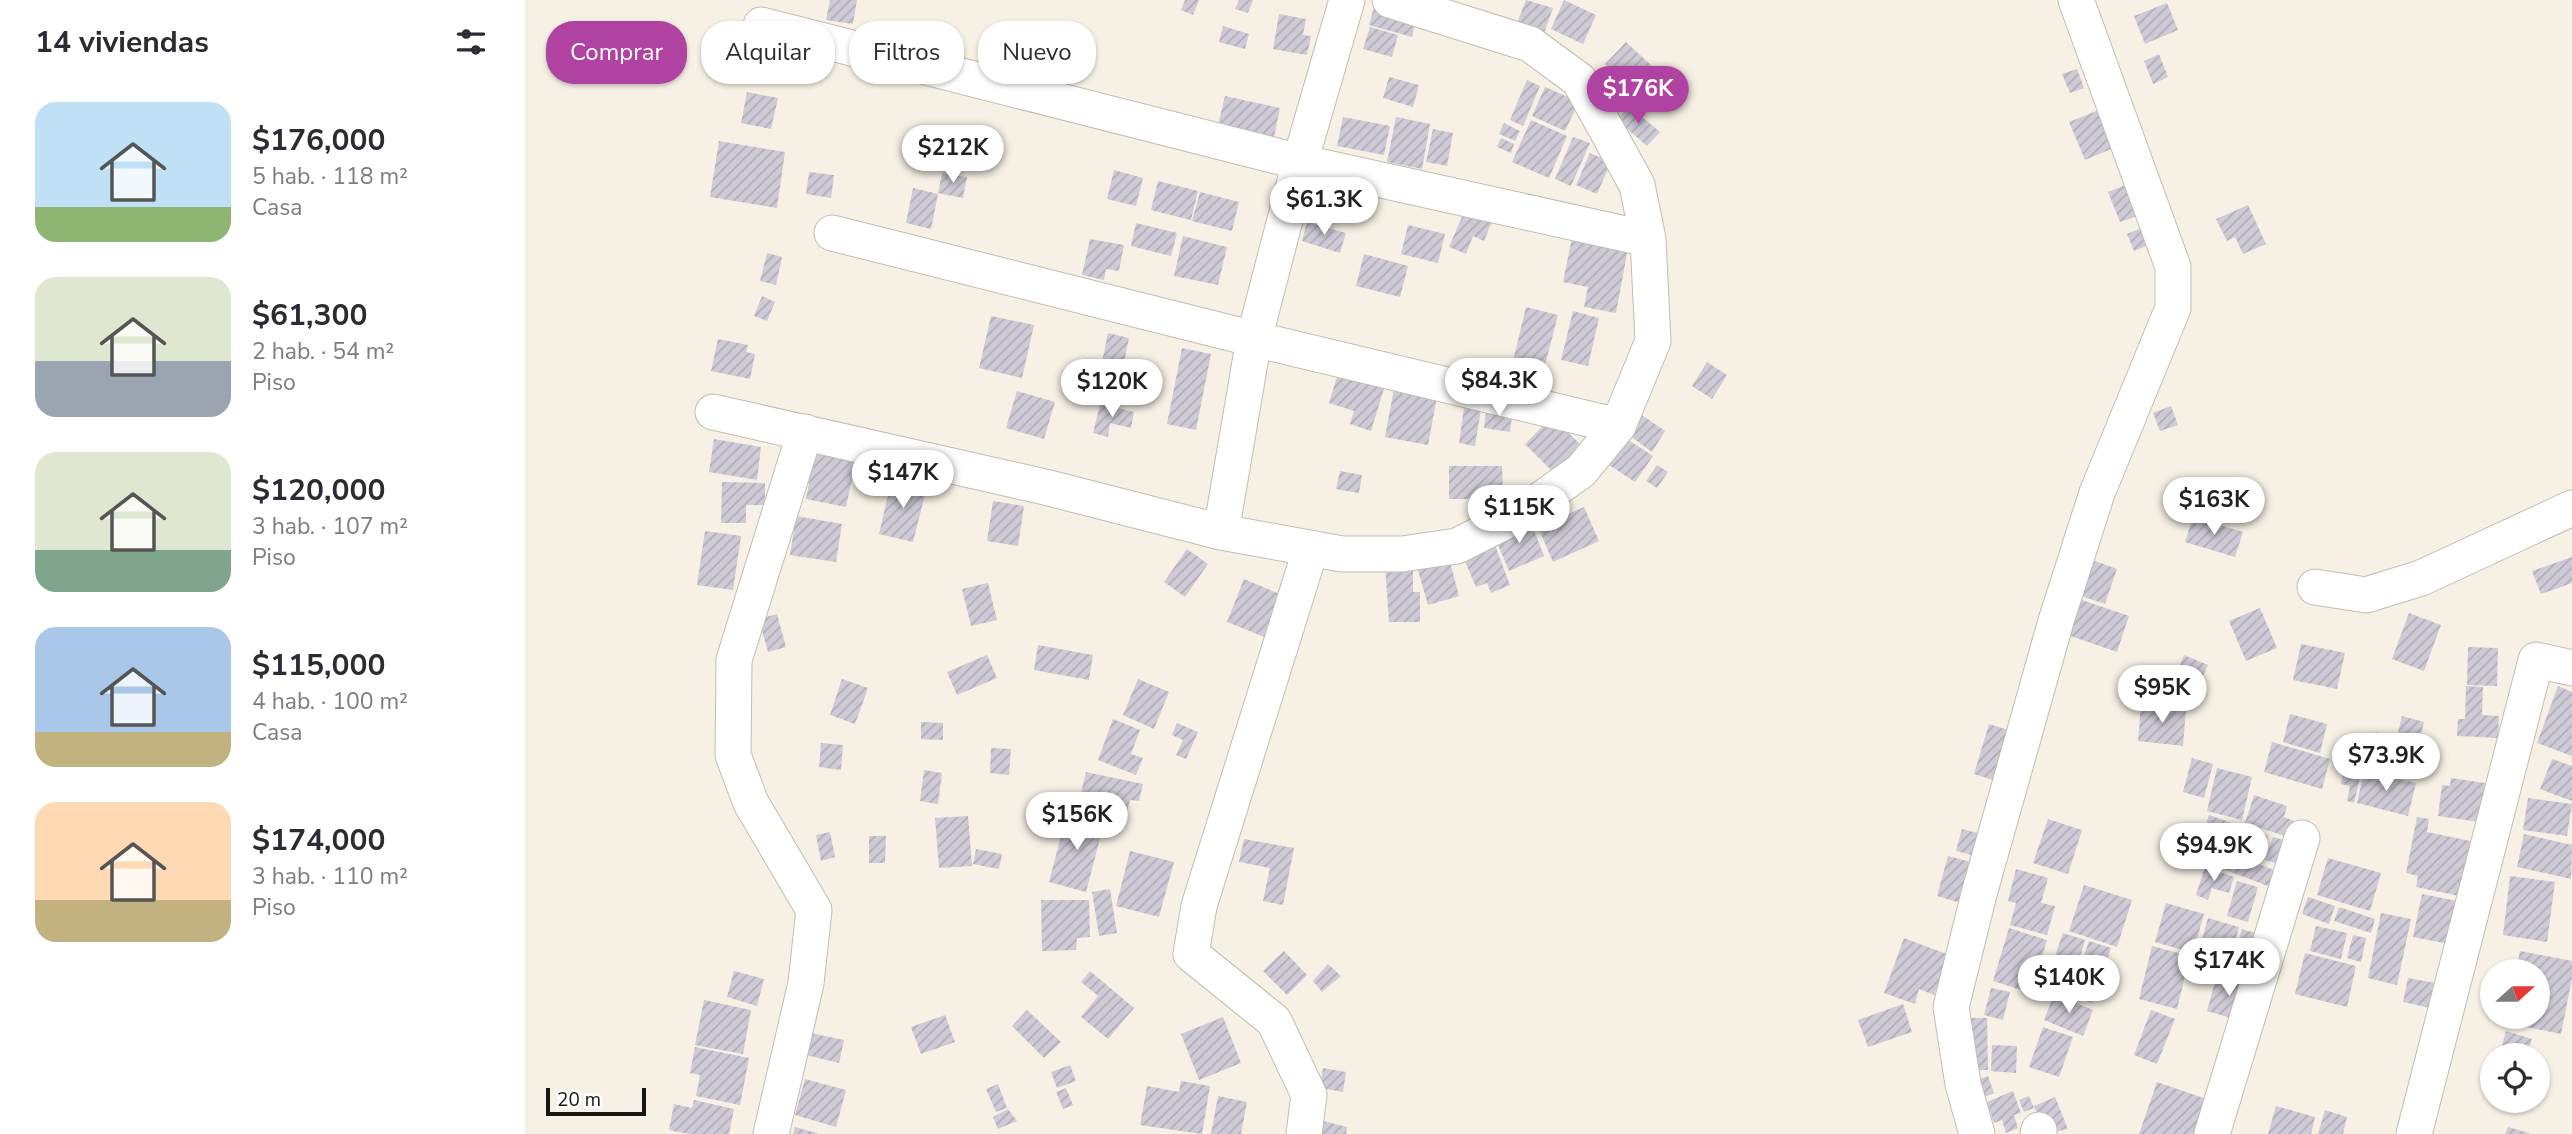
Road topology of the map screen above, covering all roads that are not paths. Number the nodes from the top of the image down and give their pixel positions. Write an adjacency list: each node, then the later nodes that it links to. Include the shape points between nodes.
1 (1347, 0): 5 (street)
2 (1390, 0): 7 (street, via 1529,44 1579,80 1637,185)
3 (2076, 0): 20 (street, via 2173,267 2173,308 2097,493 2056,621 1951,1007 1963,1084)
4 (835, 45): 5 (street)
5 (1300, 162): 7 (street); 8 (street)
6 (832, 233): 8 (street)
7 (1648, 239): 10 (street, via 1653,341)
8 (1254, 339): 10 (street); 13 (street)
9 (713, 412): 11 (street)
10 (1618, 426): 14 (street, via 1581,471 1522,513 1457,546 1402,554 1342,554)
11 (805, 432): 13 (street); 18 (street, via 734,660 733,755 751,803 814,910 806,983)
12 (2572, 508): 15 (street, via 2421,578 2366,595)
13 (1221, 532): 14 (street)
14 (1311, 548): 19 (street, via 1199,906 1191,954 1274,1021 1309,1094)
15 (2315, 587)
16 (2572, 668): 22 (street, via 2536,660)
17 (2302, 838): 21 (street)
18 (771, 1134)
19 (1304, 1134)
20 (1977, 1134)
21 (2212, 1134)
22 (2414, 1134)

